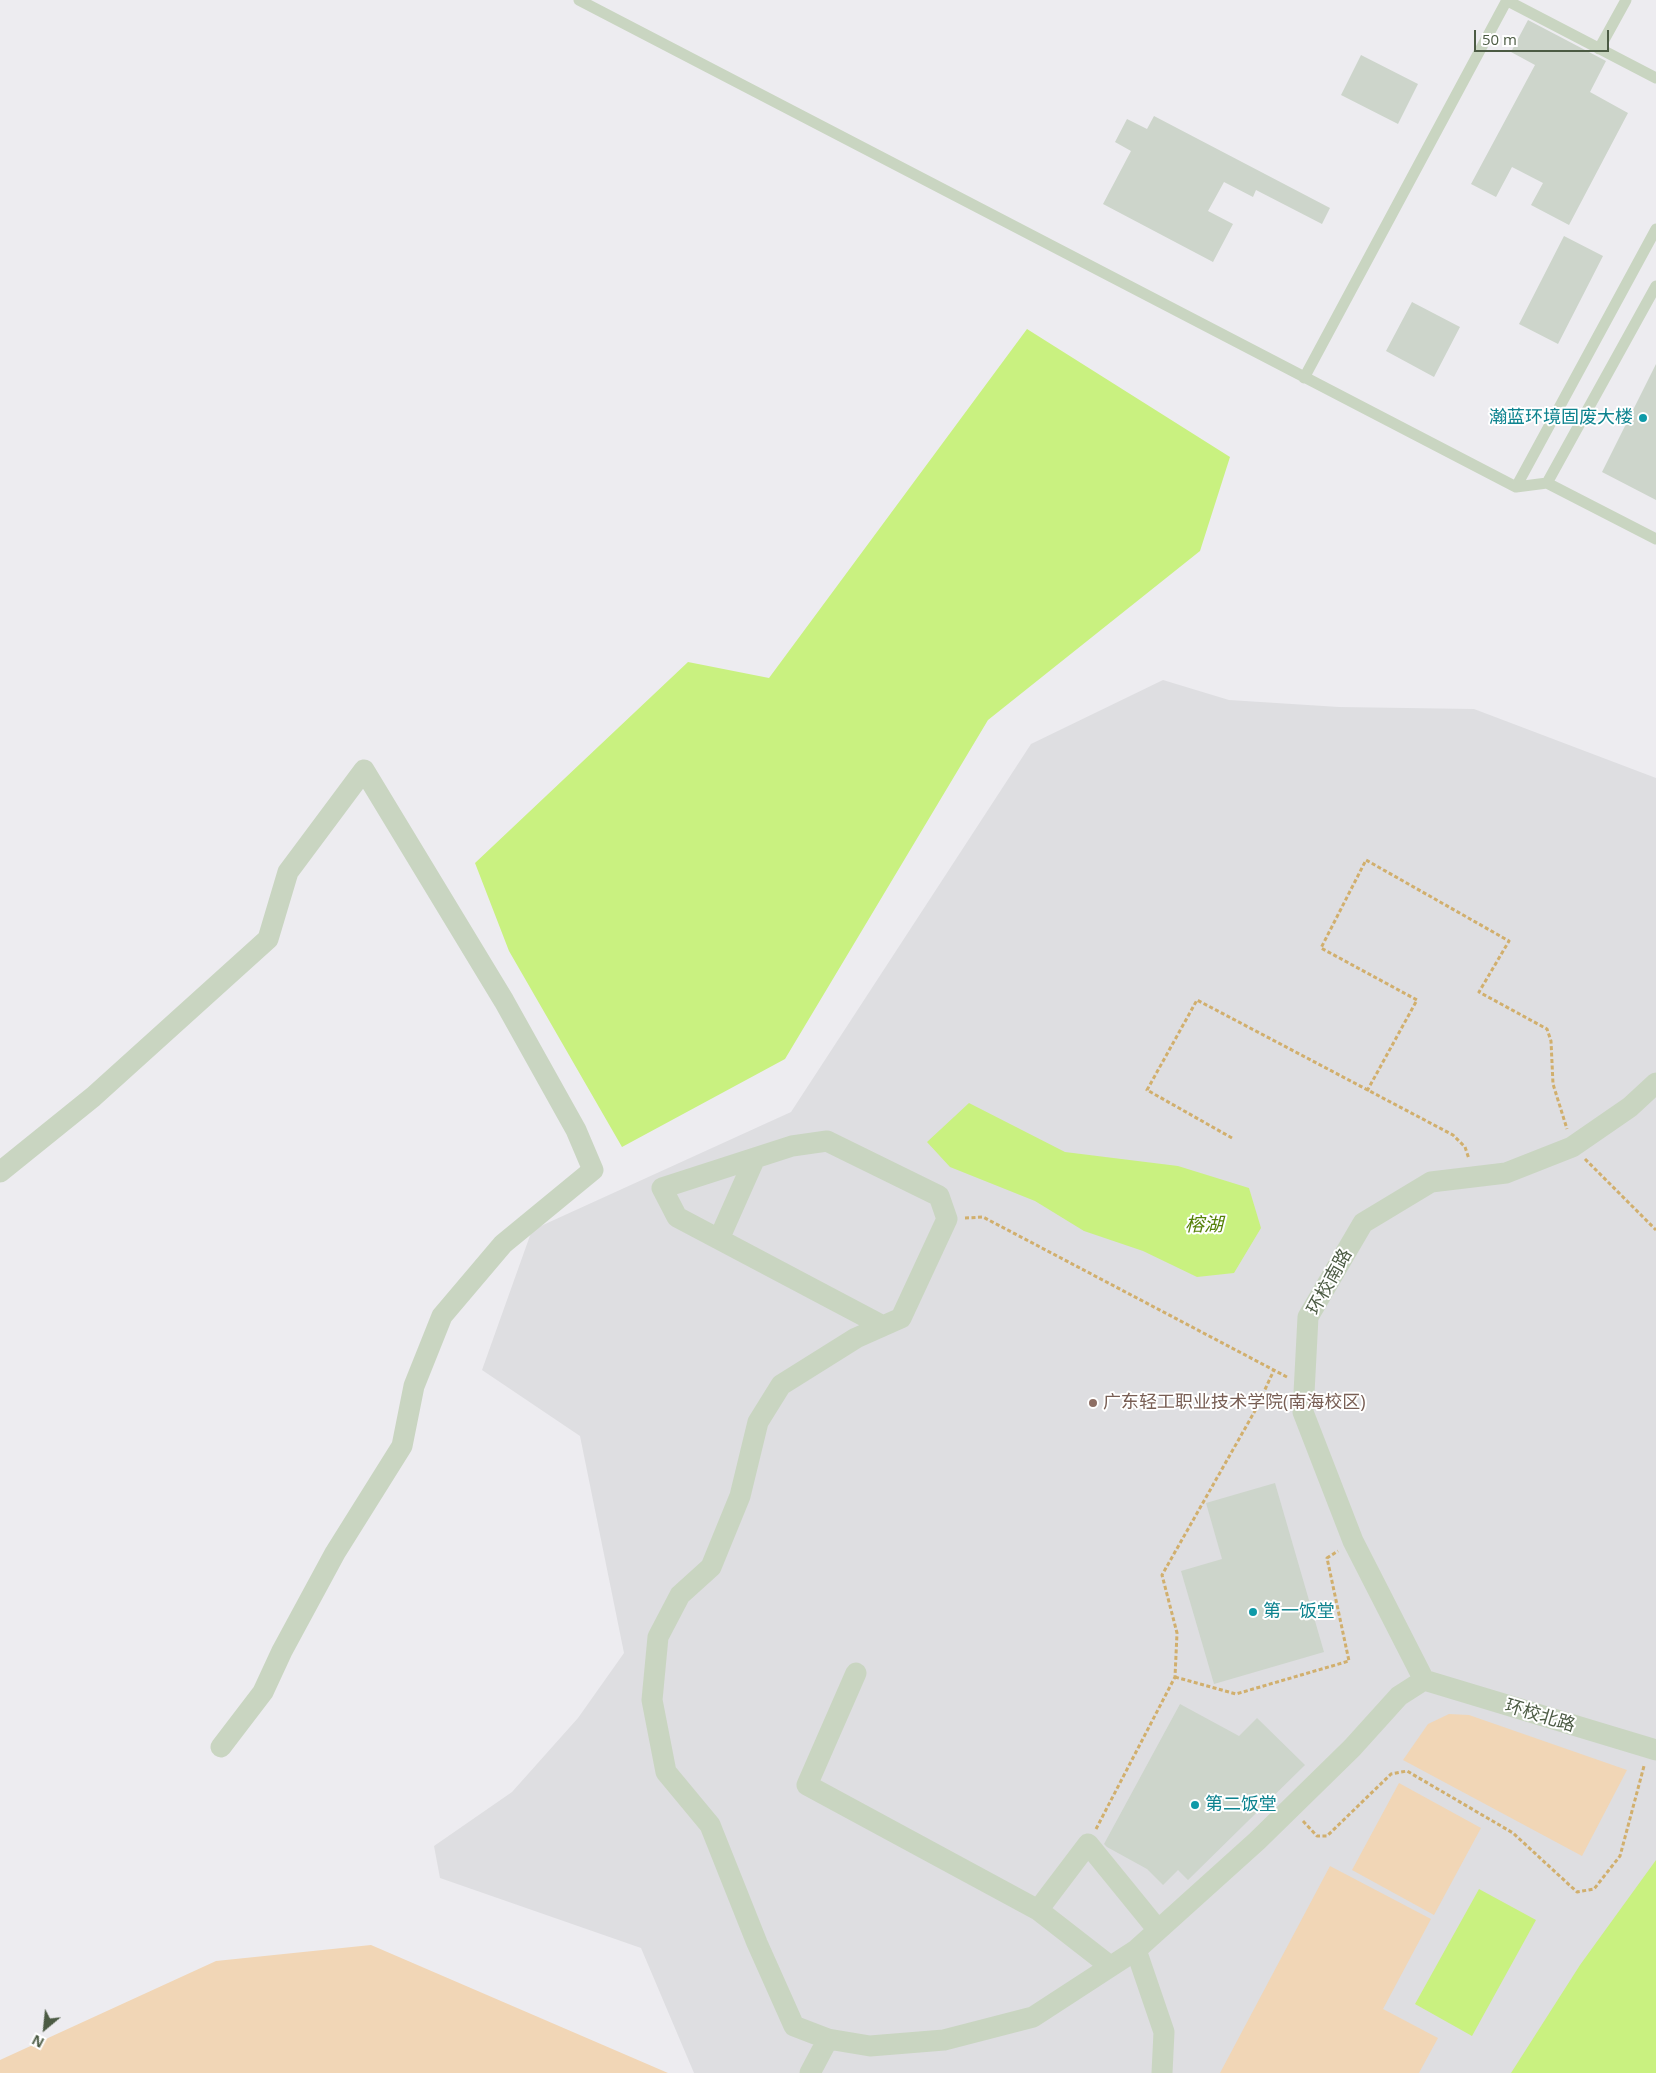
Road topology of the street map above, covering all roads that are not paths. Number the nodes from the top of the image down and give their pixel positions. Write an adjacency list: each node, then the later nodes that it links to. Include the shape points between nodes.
1 (579, 0): 8 (lane)
2 (1507, 0): 4 (lane); 8 (lane)
3 (1626, 0): 4 (lane)
4 (1599, 49): 5 (lane)
5 (1656, 78)
6 (1656, 229): 10 (lane)
7 (1656, 286): 9 (lane)
8 (1304, 378): 10 (lane)
9 (1547, 483): 10 (lane); 11 (lane)
10 (1516, 487)
11 (1656, 539)
12 (1656, 1083): 18 (street, 环校南路, via 1630,1107 1572,1146 1506,1173 1431,1182 1363,1223 1308,1317 1303,1412 1353,1541)
13 (755, 1158): 15 (street); 15 (street, via 662,1188 677,1217); 16 (street, via 792,1146 827,1140 939,1196 947,1219 901,1318)
14 (0, 1172): 19 (street, via 93,1097 268,939 288,872 364,770 504,1002 576,1130 593,1170 504,1244 442,1316 414,1386 402,1446 336,1553 263,1692)
15 (719, 1239): 16 (street)
16 (884, 1326): 25 (street, via 856,1338 781,1385 758,1422 740,1496 711,1567 680,1595 658,1637 652,1700 666,1772 710,1825 757,1944 794,2026)
17 (856, 1673): 21 (street, via 807,1785)
18 (1424, 1680): 20 (street, 环校北路); 22 (street, via 1399,1696 1291,1808)
19 (221, 1747)
20 (1652, 1750)
21 (1038, 1910): 22 (street, via 1088,1844); 24 (street)
22 (1158, 1930): 23 (street)
23 (1136, 1950): 24 (street); 27 (street, via 1164,2032)
24 (1110, 1966): 25 (street, via 1032,2017 953,2038 870,2046)
25 (828, 2039): 26 (street)
26 (810, 2073)
27 (1162, 2073)

